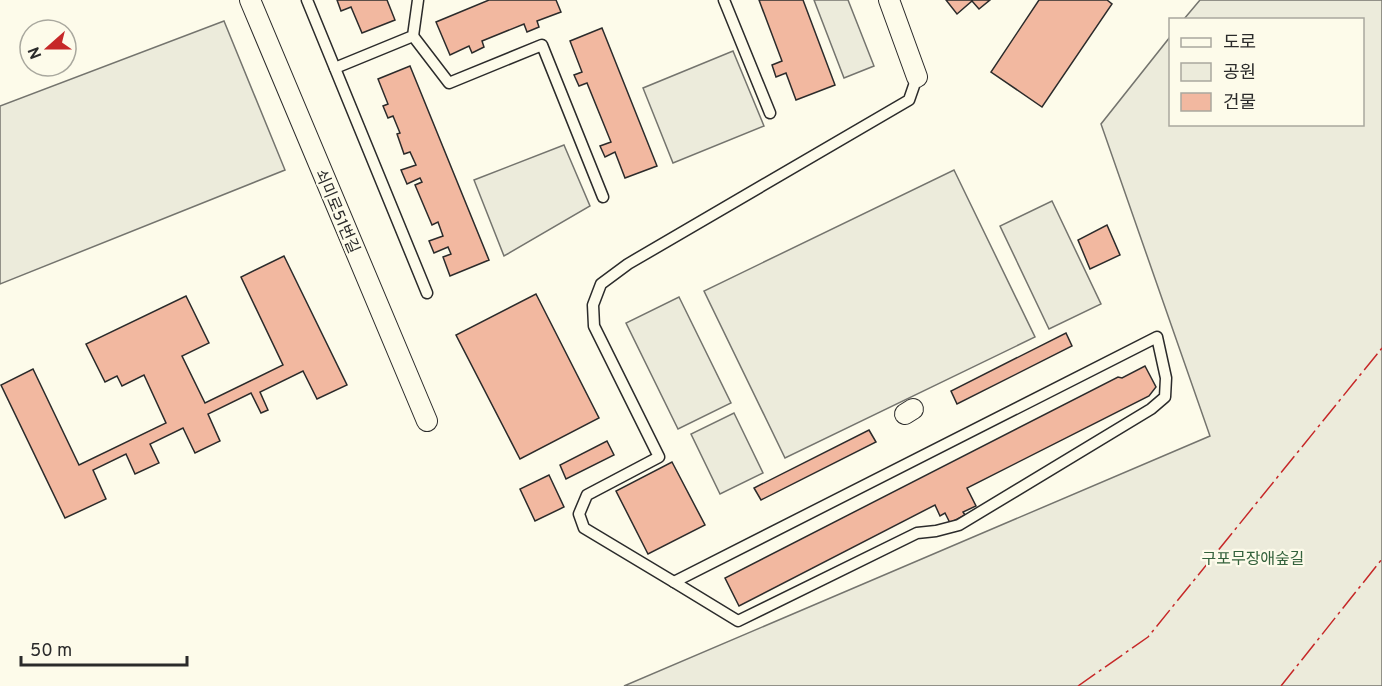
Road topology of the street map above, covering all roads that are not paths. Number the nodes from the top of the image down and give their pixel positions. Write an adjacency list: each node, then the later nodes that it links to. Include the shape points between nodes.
1 (250, 0): 12 (street, 쇠미로51번길)
2 (307, 0): 7 (lane)
3 (418, 0): 6 (lane)
4 (724, 0): 9 (lane)
5 (889, 0): 8 (street)
6 (413, 36): 7 (lane); 10 (lane, via 449,83 542,45)
7 (335, 68): 11 (lane)
8 (916, 77): 13 (lane, via 909,100 628,264 601,284 593,305 594,326 658,457 587,495 579,514 584,528)
9 (770, 113)
10 (603, 197)
11 (427, 293)
12 (427, 421)
13 (674, 582): 13 (lane, via 738,621 917,533 959,525 1151,409 1165,396 1166,378 1157,337)

